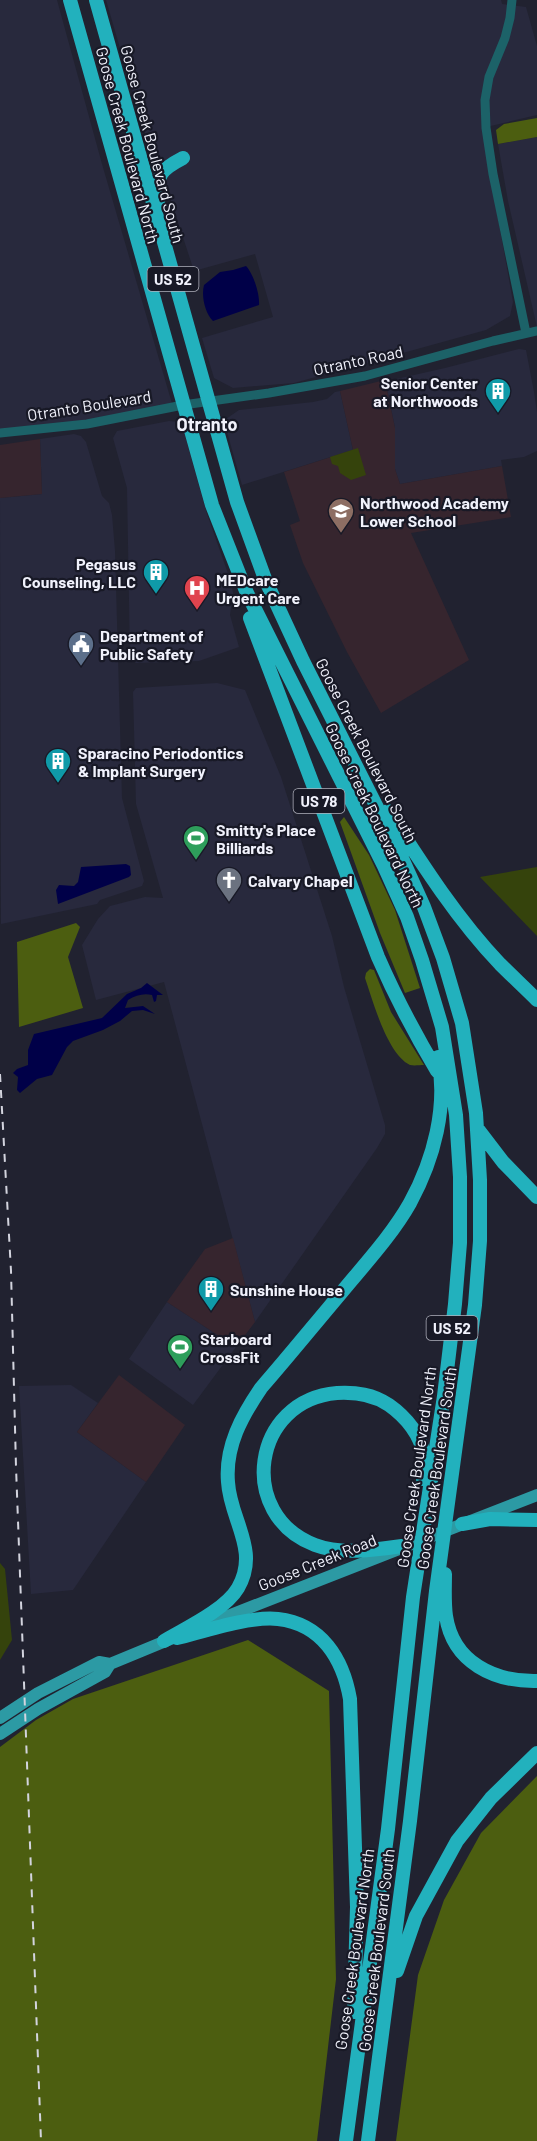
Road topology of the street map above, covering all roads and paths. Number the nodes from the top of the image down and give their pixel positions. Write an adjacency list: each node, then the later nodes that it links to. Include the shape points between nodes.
1 (70, 0): 9 (highway, Goose Creek Boulevard North / US 52)
2 (96, 0): 5 (highway, Goose Creek Boulevard South / US 52)
3 (512, 0): 7 (street, via 505,38 489,77 486,128)
4 (183, 158): 5 (highway, via 160,175)
5 (158, 225): 8 (highway, Goose Creek Boulevard South / US 52)
6 (537, 331): 7 (street, Otranto Road)
7 (526, 333): 8 (street, Otranto Road, via 367,375)
8 (207, 402): 9 (street, Otranto Road); 12 (highway, Goose Creek Boulevard South / US 52, via 265,579)
9 (183, 405): 10 (street, Otranto Boulevard, via 87,424); 11 (highway, Goose Creek Boulevard North / US 52, via 212,505)
10 (0, 433)
11 (232, 555): 13 (highway, Goose Creek Boulevard North / US 52); 15 (highway, US 78, via 245,603 394,993 419,1042 458,1103 503,1162)
12 (337, 729): 14 (highway, via 426,870 500,964); 16 (highway, Goose Creek Boulevard South / US 52, via 402,857 439,947 462,1023 476,1113 480,1241)
13 (410, 925): 21 (highway, Goose Creek Boulevard North / US 52, via 442,1027 456,1114 460,1177 455,1304); 22 (highway, via 439,1062 440,1115 430,1160 410,1203 375,1252 245,1412 233,1440 228,1480 231,1504 244,1538 245,1572 237,1590 217,1610)
14 (537, 1000)
15 (537, 1197)
16 (450, 1492): 24 (highway, via 445,1602 454,1640 478,1667 495,1676 517,1682); 28 (highway, Goose Creek Boulevard South / US 52)
17 (537, 1495): 19 (main road, Goose Creek Road)
18 (537, 1520): 19 (highway, via 490,1519)
19 (462, 1524): 20 (main road, Goose Creek Road)
20 (402, 1546): 21 (highway, via 379,1550 318,1546 283,1525 271,1506 263,1461 283,1419 301,1403 325,1394 355,1392 382,1400 402,1414 414,1431 424,1457); 22 (main road, Goose Creek Road)
21 (413, 1597): 29 (highway, Goose Creek Boulevard North / US 52, via 388,1829)
22 (164, 1641): 23 (main road, Goose Creek Road); 29 (highway, via 225,1626 278,1619 318,1636 330,1647 343,1671 350,1699 357,1907)
23 (110, 1664): 25 (main road, Goose Creek Road, via 99,1662 58,1682); 26 (main road, Goose Creek Road, via 105,1672)
24 (537, 1681)
25 (0, 1718)
26 (0, 1734)
27 (537, 1753): 28 (highway, via 491,1798 457,1841 416,1917 397,1967)
28 (371, 2115): 30 (highway, Goose Creek Boulevard South / US 52)
29 (346, 2141)
30 (368, 2141)

